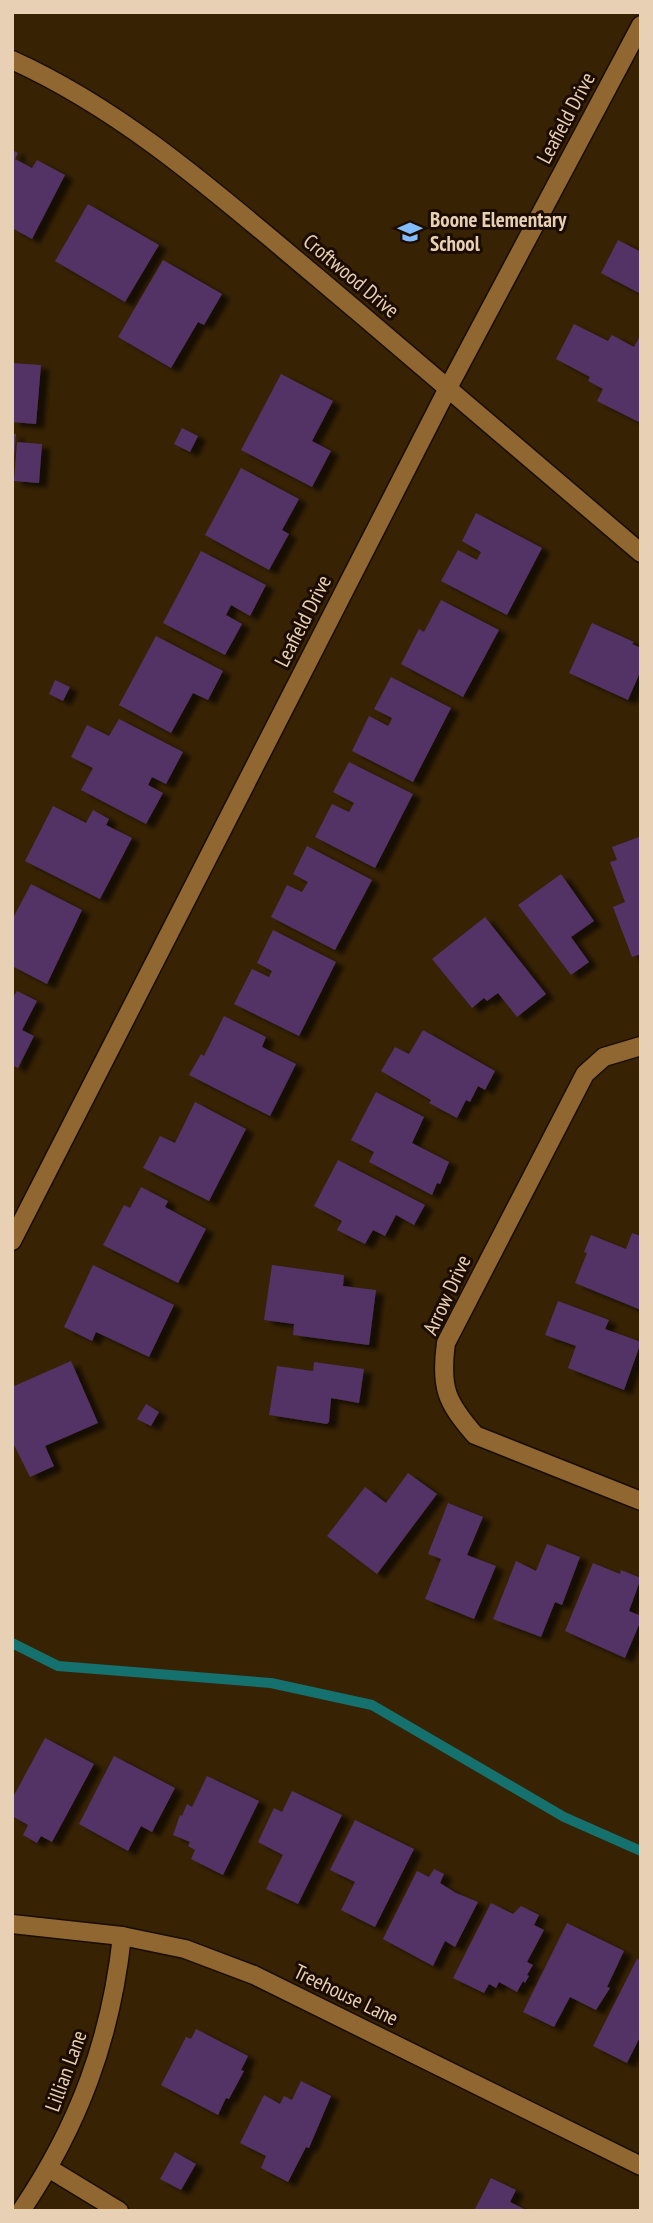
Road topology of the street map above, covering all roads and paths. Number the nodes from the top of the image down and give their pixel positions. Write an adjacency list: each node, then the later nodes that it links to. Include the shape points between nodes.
1 (641, 25): 3 (street, Leafield Drive)
2 (12, 60): 3 (street, Croftwood Drive, via 109,112 193,175)
3 (448, 388): 4 (street, Croftwood Drive); 6 (street, Leafield Drive)
4 (641, 553)
5 (641, 1046): 7 (street, Arrow Drive, via 604,1058 585,1074 446,1343 443,1369 444,1388 475,1435)
6 (12, 1241)
7 (641, 1501)
8 (12, 1924): 9 (street, Treehouse Lane)
9 (122, 1936): 10 (street, Treehouse Lane, via 185,1949 254,1975); 11 (street, Lillian Lane, via 107,2026 85,2096)
10 (641, 2166)
11 (50, 2169): 12 (street, Lillian Lane); 13 (street)
12 (22, 2211)
13 (119, 2211)

